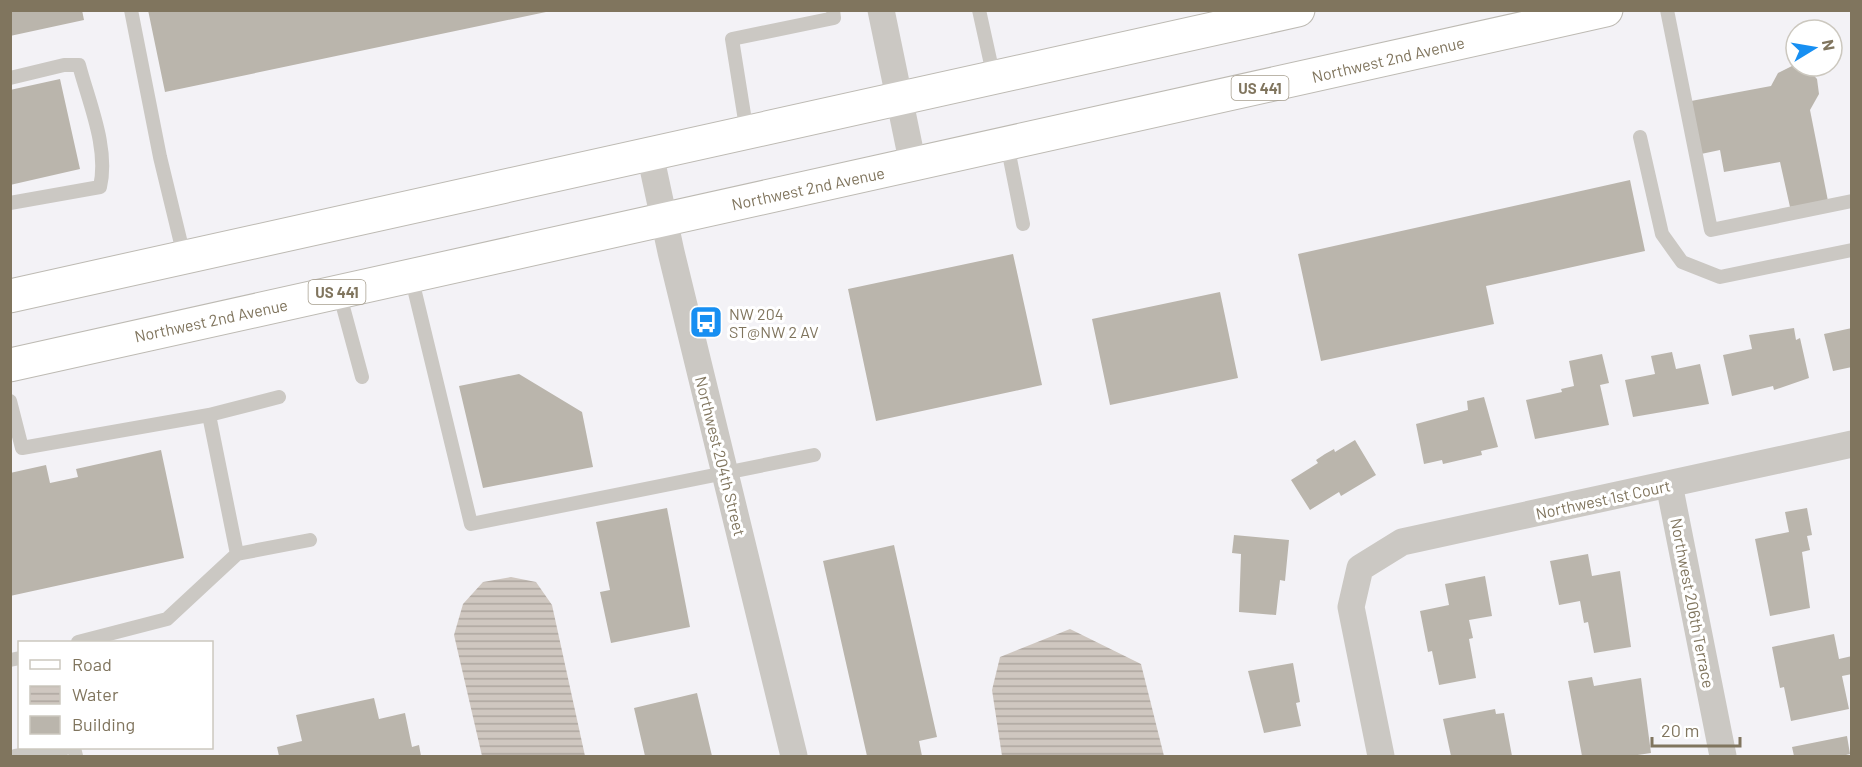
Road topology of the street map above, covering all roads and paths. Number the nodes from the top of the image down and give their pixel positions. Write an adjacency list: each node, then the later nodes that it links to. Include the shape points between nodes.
1 (131, 10): 21 (lane)
2 (833, 10): 11 (lane, via 834,18 732,39)
3 (880, 10): 10 (street)
4 (979, 10): 9 (lane)
5 (1606, 10): 13 (main road, Northwest 2nd Avenue / US 441)
6 (1667, 10): 16 (lane, via 1712,230)
7 (1283, 12): 9 (main road)
8 (10, 78): 17 (lane, via 79,65 104,171 100,187)
9 (994, 78): 10 (main road)
10 (899, 99): 11 (main road); 15 (street)
11 (747, 133): 14 (main road)
12 (1640, 137): 20 (lane, via 1662,234 1682,262 1720,277)
13 (1007, 144): 15 (main road, Northwest 2nd Avenue / US 441); 19 (lane)
14 (650, 154): 18 (street, Northwest 204th Street); 21 (main road)
15 (913, 165): 18 (main road, Northwest 2nd Avenue / US 441)
16 (1851, 201)
17 (10, 203)
18 (664, 220): 22 (main road, Northwest 2nd Avenue / US 441); 32 (street, Northwest 204th Street)
19 (1023, 224)
20 (1851, 250)
21 (184, 256): 24 (main road)
22 (411, 276): 23 (main road, Northwest 2nd Avenue / US 441); 32 (lane, via 471,524)
23 (339, 292): 25 (main road, Northwest 2nd Avenue / US 441); 26 (lane)
24 (10, 296)
25 (10, 365)
26 (362, 377)
27 (279, 397): 29 (lane)
28 (10, 401): 29 (lane, via 22,448)
29 (209, 415): 35 (lane)
30 (1851, 444): 33 (street, Northwest 1st Court)
31 (814, 455): 32 (lane)
32 (725, 474): 39 (street, Northwest 204th Street)
33 (1669, 484): 40 (street, Northwest 1st Court, via 1402,542 1360,568 1351,607); 41 (street, Northwest 206th Terrace)
34 (310, 540): 35 (lane)
35 (237, 554): 36 (lane, via 167,619)
36 (82, 641)
37 (55, 749): 38 (lane)
38 (15, 756)
39 (794, 756)
40 (1381, 756)
41 (1723, 756)

